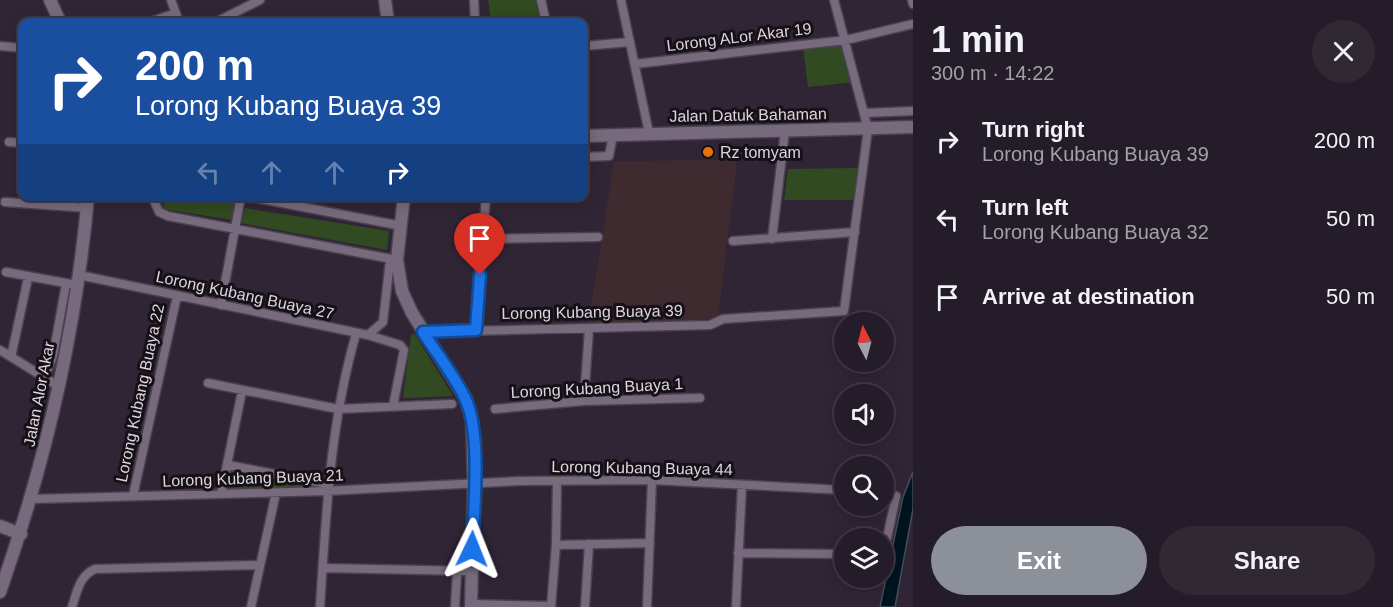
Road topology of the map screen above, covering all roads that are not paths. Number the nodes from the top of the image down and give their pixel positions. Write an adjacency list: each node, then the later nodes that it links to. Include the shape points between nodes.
1 (50, 0): 10 (street)
2 (171, 0): 9 (street)
3 (260, 0): 13 (street)
4 (385, 0): 14 (street)
5 (474, 0): 15 (street)
6 (541, 0): 16 (street)
7 (621, 0): 19 (street)
8 (834, 0): 18 (street)
9 (176, 13): 11 (street); 12 (street)
10 (58, 18)
11 (162, 18)
12 (178, 18)
13 (224, 18)
14 (387, 18)
15 (475, 18)
16 (545, 18)
17 (913, 24): 18 (street, Lorong ALor Akar 19)
18 (846, 40): 23 (street, Lorong ALor Akar 19); 25 (street)
19 (630, 42): 21 (street); 23 (street)
20 (0, 46): 22 (street)
21 (588, 46)
22 (18, 48)
23 (635, 64): 29 (street)
24 (913, 111): 25 (street)
25 (865, 113): 27 (street)
26 (913, 128): 27 (street, Jalan Datuk Bahaman)
27 (868, 129): 28 (street, Jalan Datuk Bahaman); 44 (street)
28 (785, 131): 29 (street, Jalan Datuk Bahaman); 47 (street)
29 (649, 133): 30 (street, Jalan Datuk Bahaman)
30 (613, 135): 31 (street, Jalan Datuk Bahaman); 34 (street, via 609,156)
31 (588, 136)
32 (9, 142): 33 (street)
33 (18, 143)
34 (588, 157)
35 (155, 201): 43 (street, via 159,212 168,216)
36 (242, 201): 43 (street)
37 (270, 201): 42 (street)
38 (404, 201): 42 (street)
39 (486, 201): 46 (street)
40 (5, 202): 41 (street)
41 (87, 202): 52 (street, Jalan Alor Akar)
42 (402, 226): 49 (street)
43 (235, 228): 49 (street); 54 (street)
44 (855, 231): 47 (street); 55 (street, Lorong Kubang Buaya 39, via 844,311 723,319 710,325)
45 (598, 237): 46 (street)
46 (483, 238): 56 (street)
47 (772, 239): 48 (street)
48 (733, 241)
49 (394, 260): 57 (street, via 402,291); 59 (street, via 383,322)
50 (6, 272): 51 (street, Lorong Kubang Buaya 27)
51 (27, 278): 52 (street, Lorong Kubang Buaya 27); 61 (street)
52 (74, 281): 53 (street, Lorong Kubang Buaya 27); 62 (street, Jalan Alor Akar)
53 (177, 297): 54 (street, Lorong Kubang Buaya 27); 82 (street, Lorong Kubang Buaya 22)
54 (221, 305): 58 (street, Lorong Kubang Buaya 27)
55 (589, 329): 56 (street, Lorong Kubang Buaya 39, via 586,326); 68 (street)
56 (476, 330): 57 (street, Lorong Kubang Buaya 39)
57 (423, 332): 76 (street, via 466,399 472,420)
58 (356, 334): 59 (street, Lorong Kubang Buaya 27); 72 (street)
59 (368, 335): 70 (street, Lorong Kubang Buaya 27, via 403,346)
60 (0, 350): 61 (street)
61 (11, 357): 63 (street)
62 (58, 358): 63 (street); 65 (street, Jalan Alor Akar)
63 (44, 379): 65 (street)
64 (208, 383): 66 (street)
65 (58, 386): 83 (street, Jalan Alor Akar)
66 (242, 392): 72 (street); 73 (street)
67 (700, 398): 68 (street, Lorong Kubang Buaya 1)
68 (584, 401): 71 (street, Lorong Kubang Buaya 1)
69 (452, 404): 70 (street)
70 (393, 406): 72 (street)
71 (495, 409)
72 (338, 410): 78 (street)
73 (228, 465): 78 (street); 81 (street)
74 (652, 480): 75 (street, Lorong Kubang Buaya 44); 77 (street, Lorong Kubang Buaya 44); 86 (street)
75 (557, 482): 76 (street, Lorong Kubang Buaya 44); 88 (street)
76 (474, 483): 78 (street, Lorong Kubang Buaya 21); 93 (street)
77 (742, 484): 79 (street, Lorong Kubang Buaya 44); 89 (street)
78 (327, 488): 80 (street, Lorong Kubang Buaya 21); 92 (street)
79 (834, 489)
80 (276, 493): 81 (street, Lorong Kubang Buaya 21); 91 (street)
81 (221, 494): 82 (street, Lorong Kubang Buaya 21)
82 (133, 496): 83 (street, Lorong Kubang Buaya 21)
83 (32, 499): 85 (street, Jalan Alor Akar)
84 (0, 526): 85 (street)
85 (21, 534): 95 (street, Jalan Alor Akar)
86 (650, 543): 87 (street); 103 (street)
87 (589, 544): 88 (street); 102 (street)
88 (556, 545): 97 (street)
89 (738, 553): 90 (street); 104 (street)
90 (834, 554)
91 (260, 565): 98 (street, via 95,569 80,582); 99 (street)
92 (323, 568): 94 (street); 100 (street)
93 (472, 571): 94 (street); 96 (street)
94 (457, 573): 101 (street)
95 (0, 592)
96 (471, 605): 97 (street)
97 (551, 606)
98 (72, 607)
99 (251, 607)
100 (320, 607)
101 (455, 607)
102 (585, 607)
103 (647, 607)
104 (736, 607)

